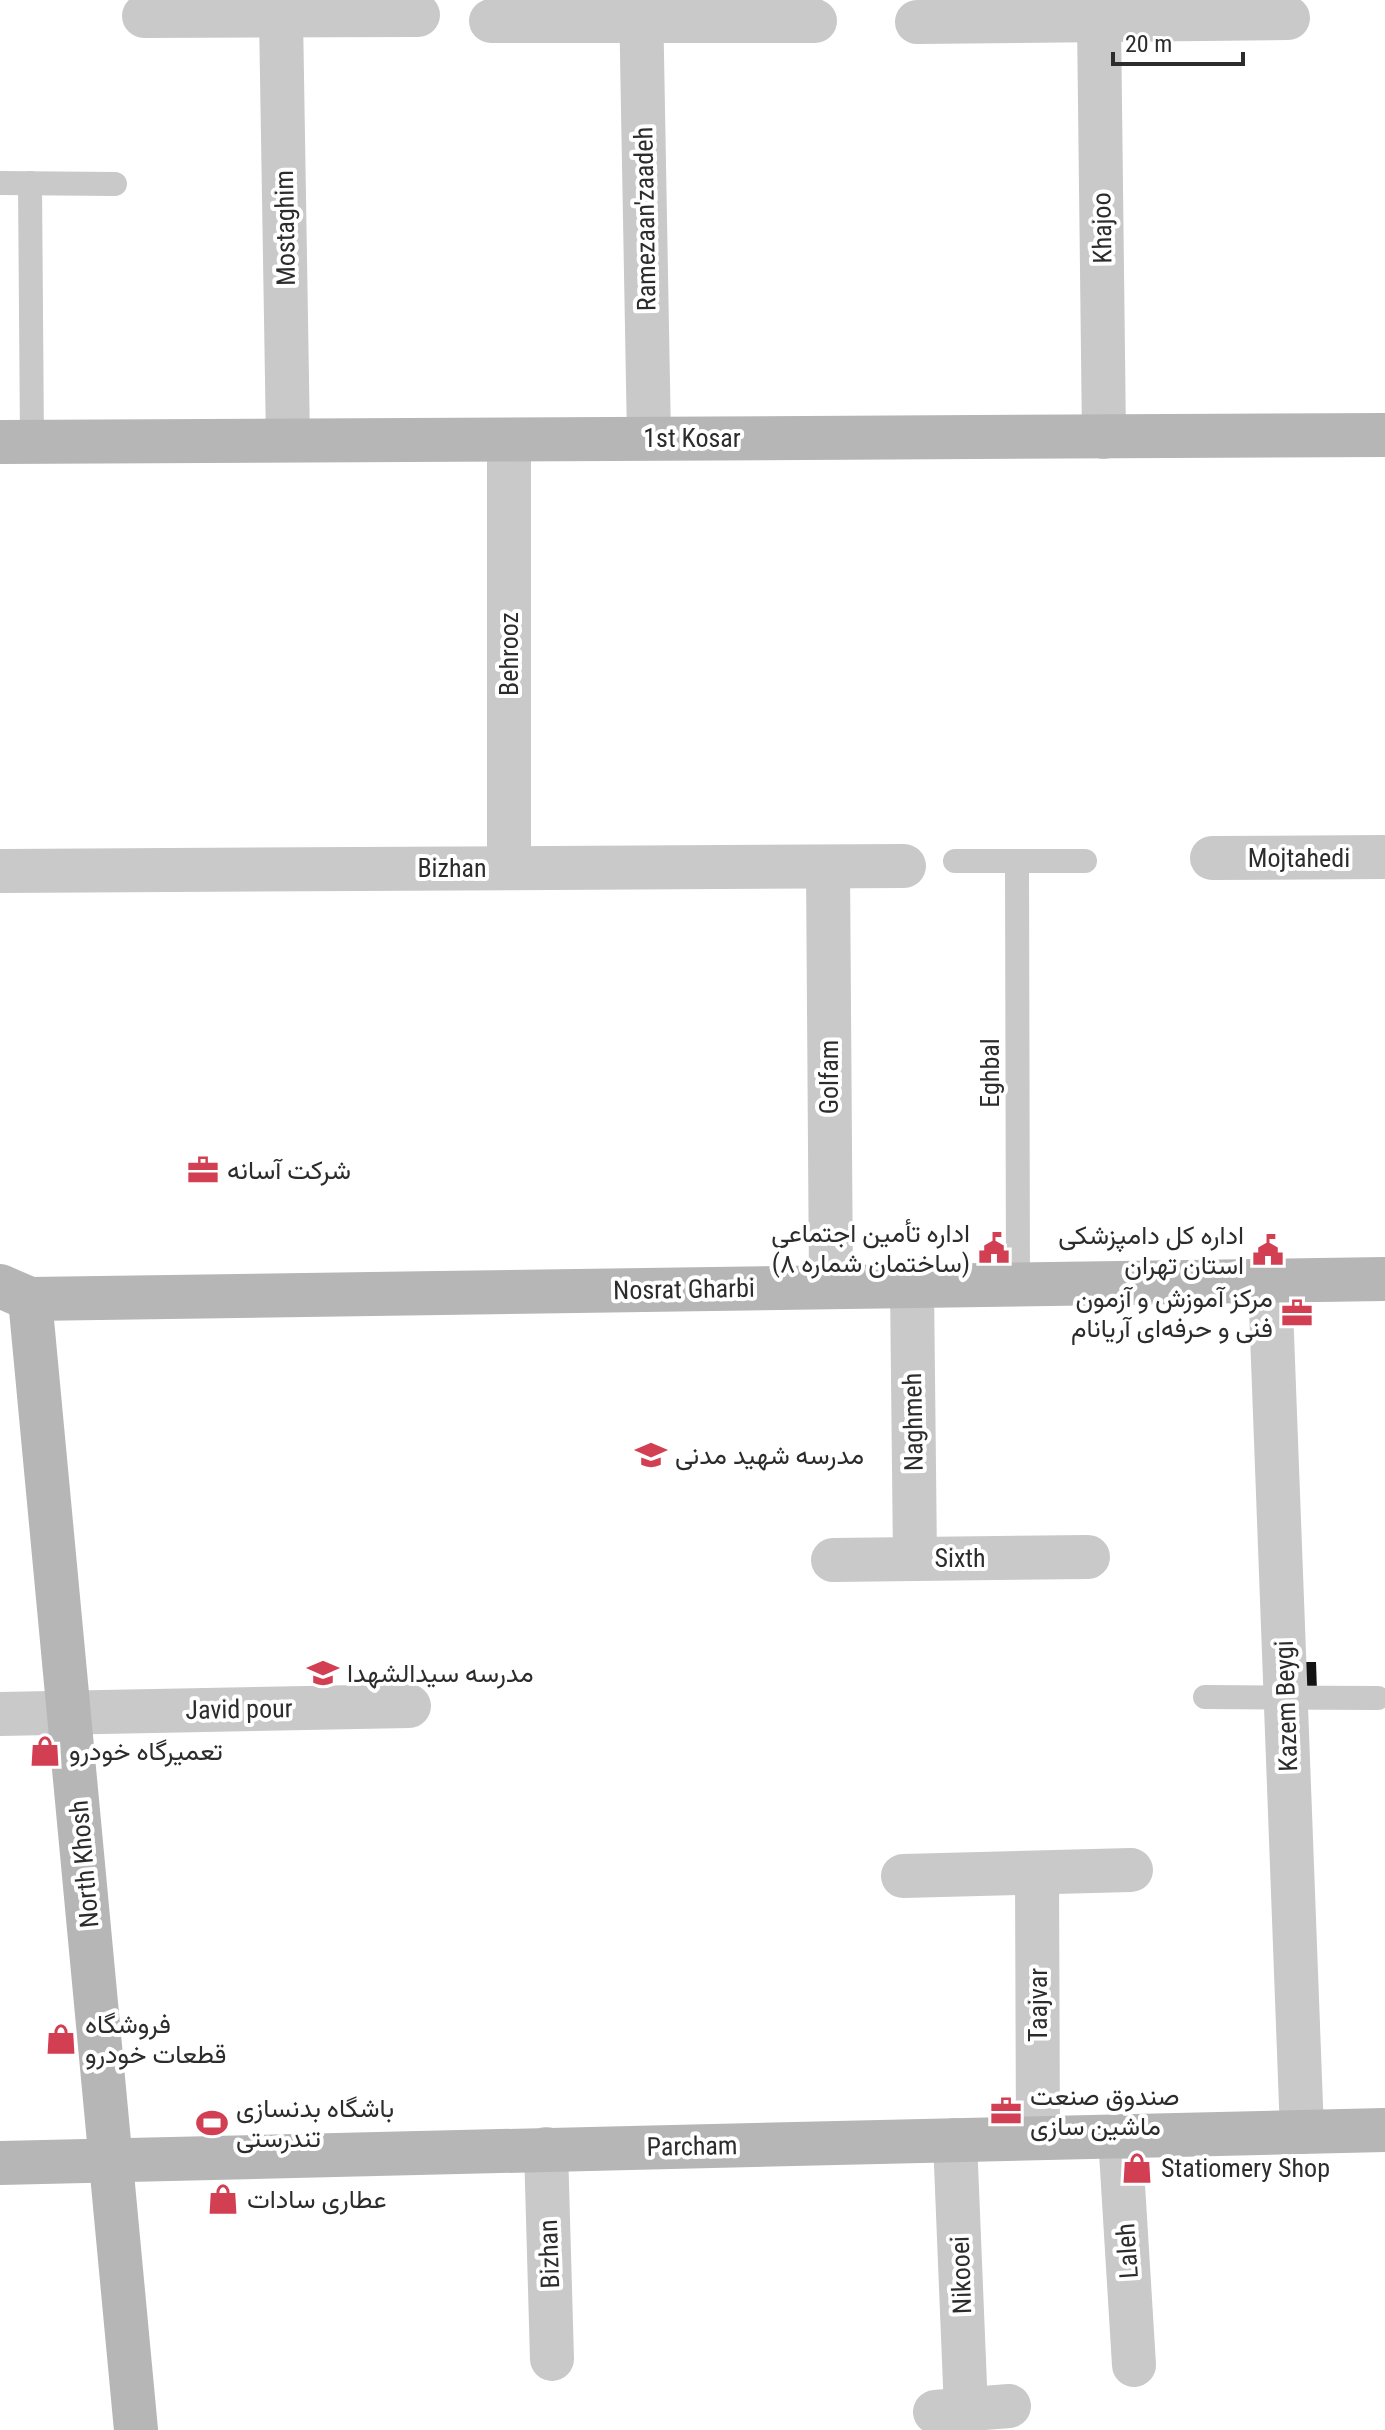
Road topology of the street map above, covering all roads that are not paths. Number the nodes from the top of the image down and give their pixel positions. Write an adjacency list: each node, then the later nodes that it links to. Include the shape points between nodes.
1 (641, 10): 7 (street); 8 (street); 15 (street, Ramezaan'zaadeh)
2 (418, 15): 4 (street)
3 (144, 16): 4 (street)
4 (281, 16): 16 (street, Mostaghim)
5 (1288, 18): 6 (street)
6 (1099, 20): 9 (street); 14 (street, Khajoo)
7 (491, 21)
8 (815, 21)
9 (917, 22)
10 (0, 183): 11 (lane)
11 (30, 183): 12 (lane); 18 (lane)
12 (115, 184)
13 (1385, 435): 14 (street, 1st Kosar)
14 (1104, 437): 15 (street, 1st Kosar)
15 (649, 438): 17 (street, 1st Kosar)
16 (288, 440): 17 (street, 1st Kosar); 18 (street, 1st Kosar)
17 (509, 440): 26 (street, Behrooz)
18 (16, 442)
19 (1385, 857): 20 (street, Mojtahedi)
20 (1212, 858)
21 (955, 861): 23 (lane)
22 (1085, 861): 23 (lane)
23 (1017, 862): 30 (lane, Eghbal)
24 (904, 866): 25 (street, Bizhan)
25 (828, 867): 26 (street, Bizhan); 32 (street, Golfam)
26 (509, 868): 27 (street, Bizhan)
27 (0, 871)
28 (1385, 1279): 29 (street, Nosrat Gharbi)
29 (1270, 1281): 30 (street, Nosrat Gharbi); 38 (street, Kazem Beygi)
30 (1018, 1284): 31 (street, Nosrat Gharbi)
31 (912, 1286): 32 (street, Nosrat Gharbi); 35 (street, Naghmeh)
32 (831, 1287): 33 (street, Nosrat Gharbi)
33 (10, 1301): 41 (street, North Khosh)
34 (1088, 1557): 35 (street, Sixth)
35 (915, 1559): 36 (street, Sixth)
36 (833, 1560)
37 (1205, 1697): 38 (lane)
38 (1286, 1698): 39 (lane); 47 (street, Kazem Beygi)
39 (1378, 1698)
40 (409, 1706): 41 (street, Javid pour)
41 (69, 1712): 42 (street, Javid pour); 52 (street, North Khosh)
42 (0, 1714)
43 (1131, 1870): 44 (street)
44 (1037, 1873): 45 (street); 49 (street, Taajvar)
45 (903, 1876)
46 (1385, 2130): 47 (street, Parcham)
47 (1302, 2132): 48 (street, Parcham)
48 (1120, 2136): 49 (street, Parcham); 55 (street, Laleh)
49 (1038, 2138): 50 (street, Parcham)
50 (955, 2140): 51 (street, Parcham); 56 (street, Nikooei, via 950,2411)
51 (546, 2149): 52 (street, Parcham); 54 (street, Bizhan)
52 (112, 2160): 53 (street, Parcham); 57 (street, North Khosh)
53 (0, 2163)
54 (552, 2359)
55 (1134, 2365)
56 (1009, 2406)
57 (136, 2430)

